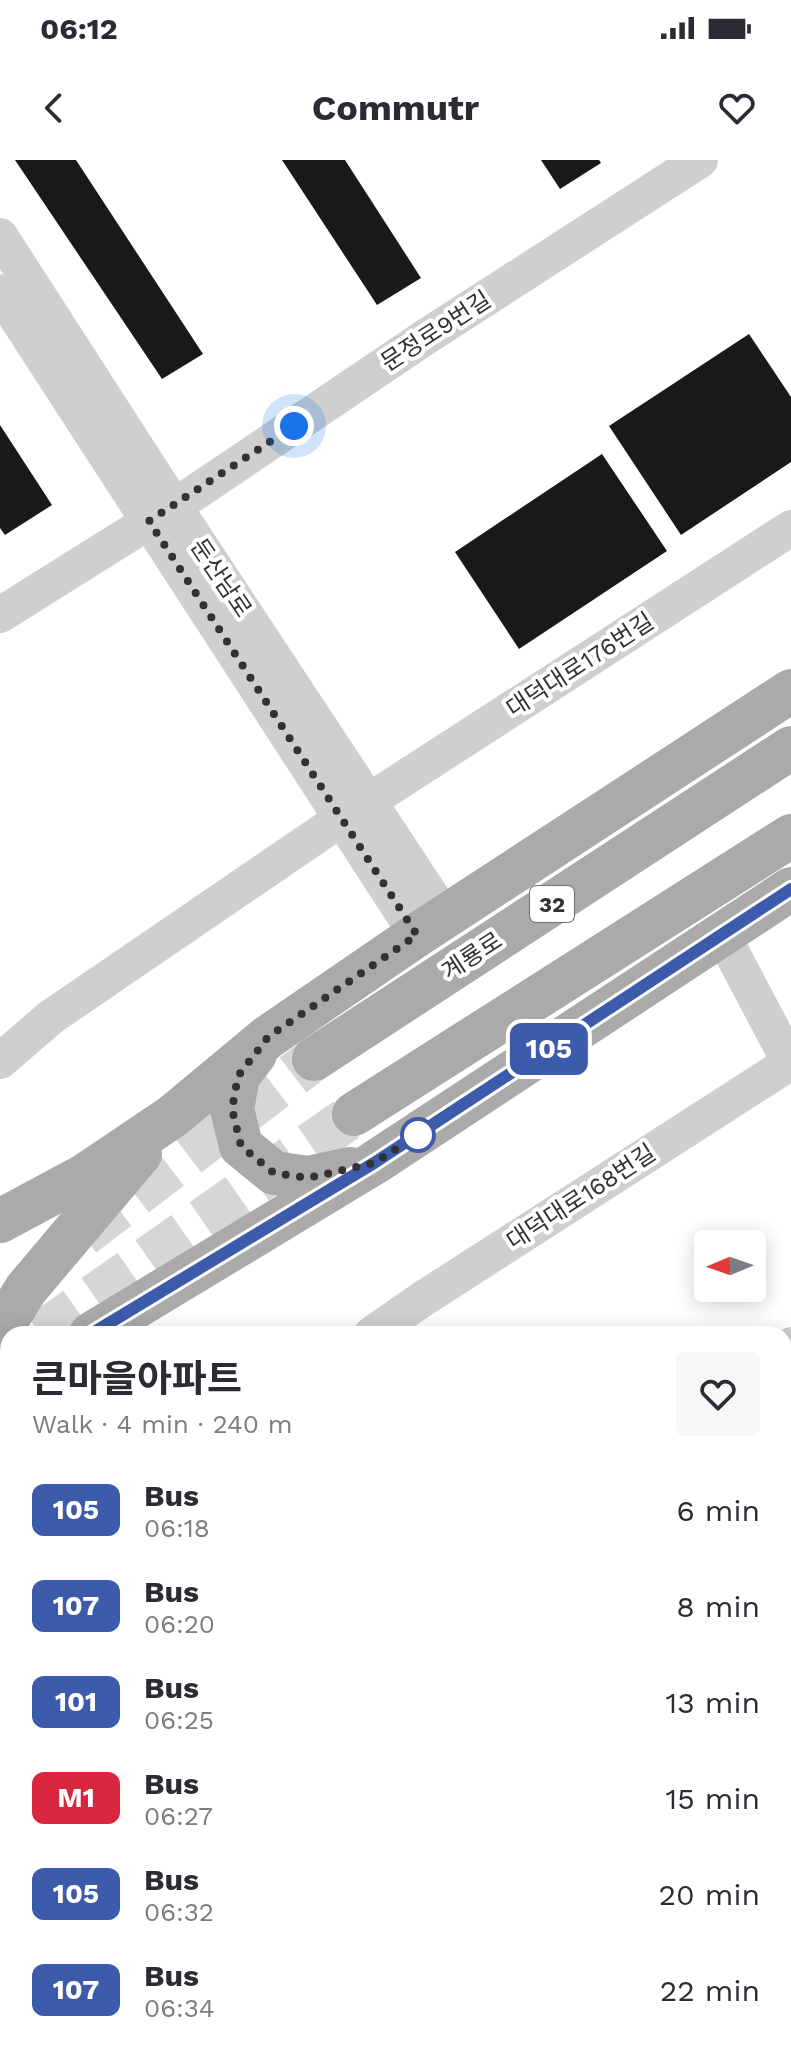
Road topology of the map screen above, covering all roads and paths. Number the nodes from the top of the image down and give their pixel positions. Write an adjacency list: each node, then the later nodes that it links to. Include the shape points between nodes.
1 (700, 160): 4 (street, 문정로9번길)
2 (0, 236): 4 (street, 둔산남로)
3 (0, 292): 4 (street, 둔산남로)
4 (161, 514): 6 (street, 문정로9번길); 9 (street, 둔산남로)
5 (791, 528): 9 (street, 대덕대로176번길)
6 (0, 615)
7 (791, 691): 12 (main road, 32)
8 (791, 748): 15 (main road, 계룡로 / 32)
9 (355, 810): 12 (street, 둔산남로); 16 (street, 대덕대로176번길, via 51,1017)
10 (791, 836): 18 (main road)
11 (791, 889): 13 (main road)
12 (431, 926): 14 (main road, 32)
13 (723, 936): 17 (street); 20 (main road)
14 (268, 1037): 19 (main road, 32); 20 (main road, via 238,1076 232,1109 241,1146 274,1173 308,1178)
15 (314, 1059)
16 (0, 1061)
17 (791, 1063): 28 (street, 대덕대로168번길)
18 (354, 1114)
19 (173, 1116): 21 (main road, 32); 25 (main road, via 26,1289)
20 (374, 1163): 24 (main road)
21 (84, 1176): 22 (main road); 23 (main road, 32)
22 (0, 1221)
23 (0, 1249)
24 (223, 1252): 26 (main road); 27 (main road)
25 (3, 1326)
26 (104, 1326)
27 (160, 1326)
28 (384, 1326)

